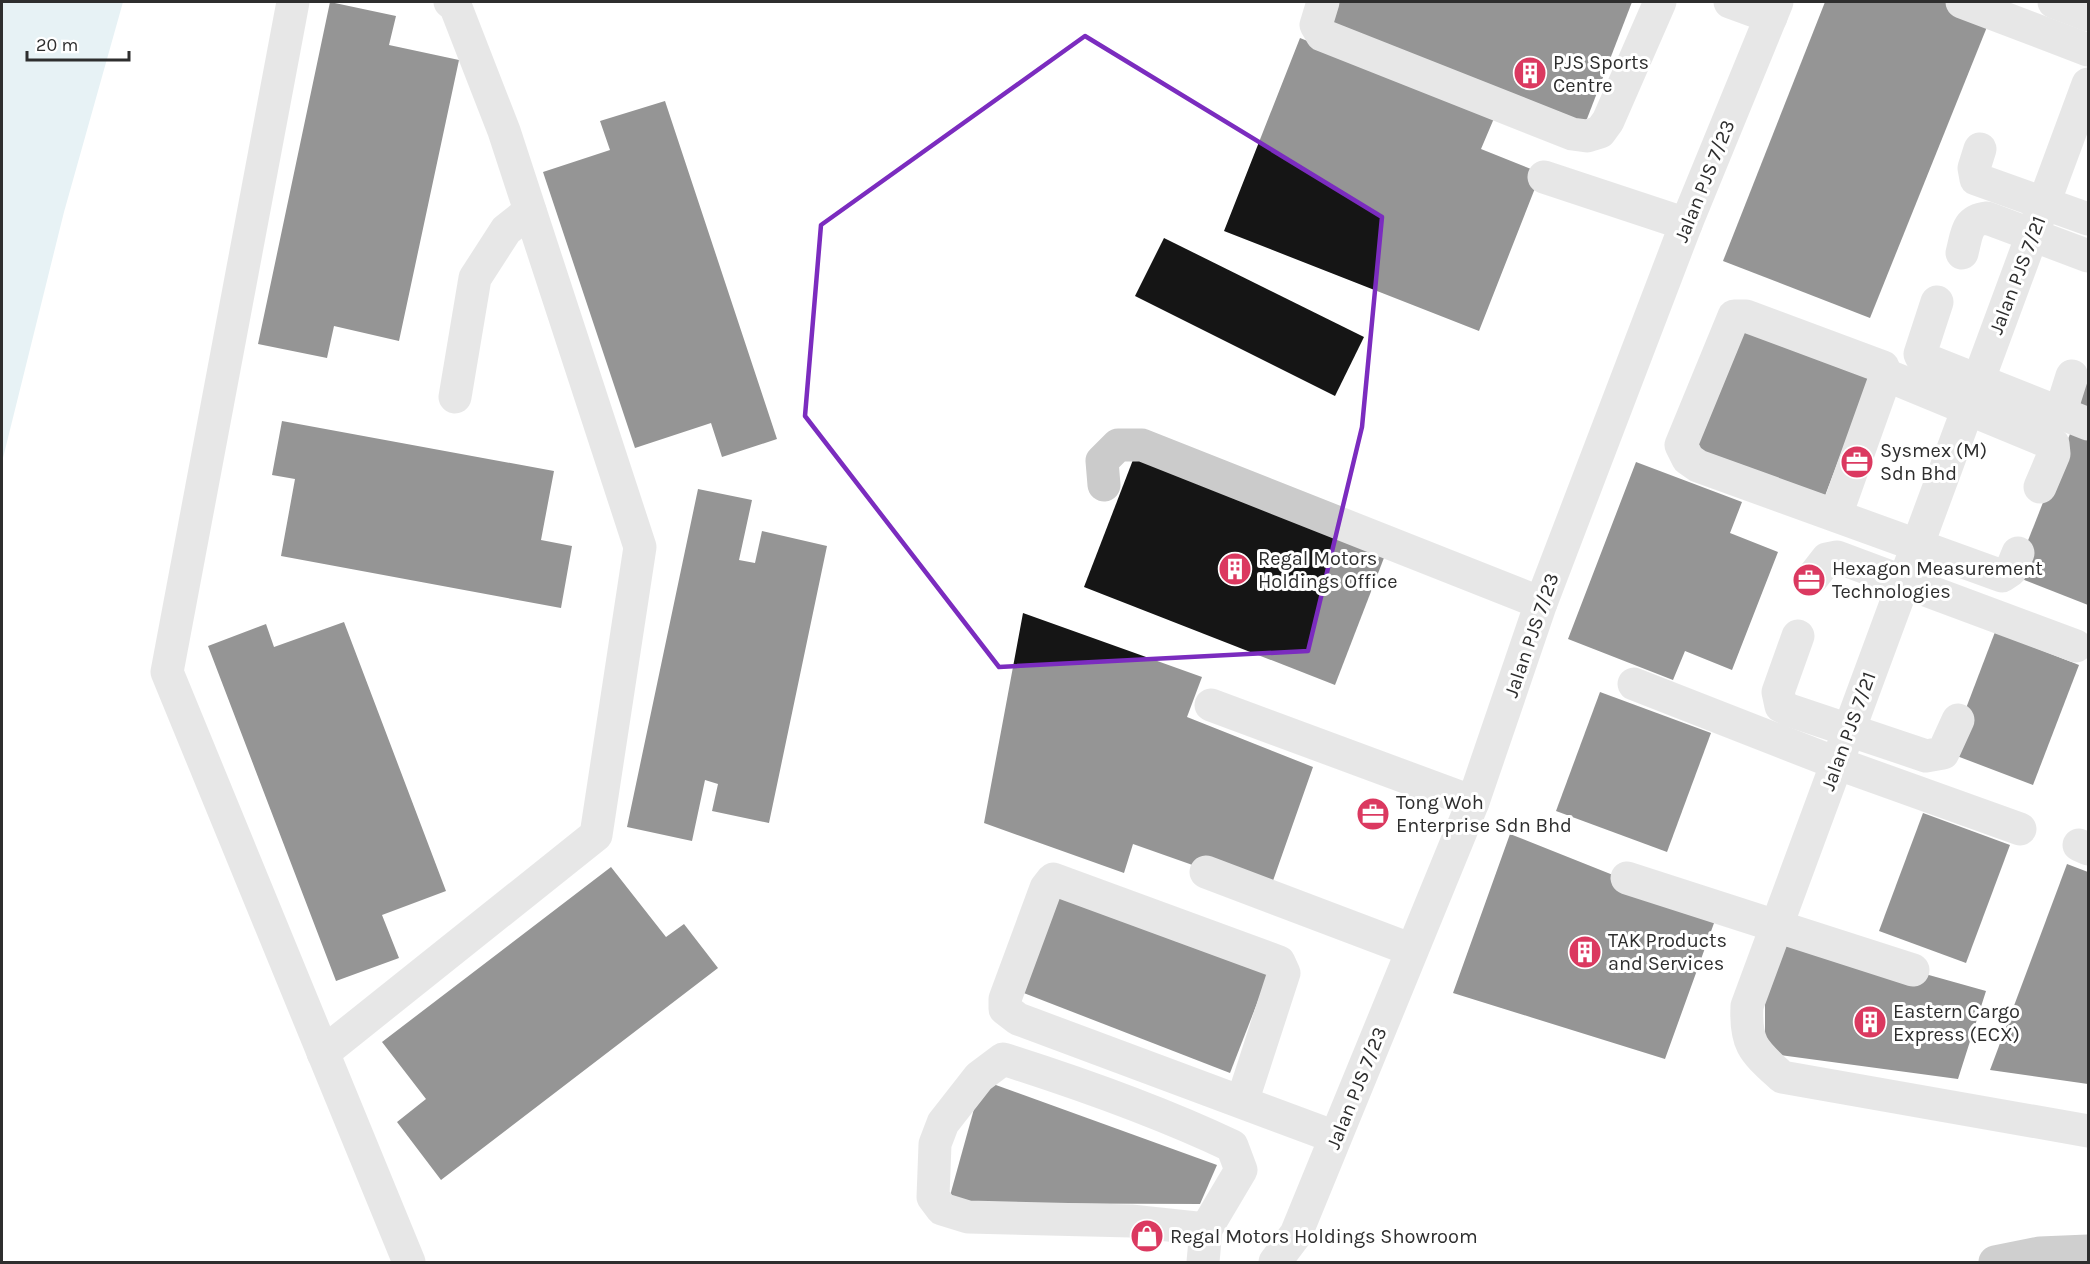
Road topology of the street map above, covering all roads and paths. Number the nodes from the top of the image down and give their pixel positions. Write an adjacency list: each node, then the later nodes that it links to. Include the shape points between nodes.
1 (293, 2): 48 (street, via 167,672)
2 (450, 2): 14 (street, via 456,5)
3 (1323, 2): 4 (street, via 1316,25 1322,35 1572,134 1587,136 1600,132 1608,121)
4 (1660, 2)
5 (1730, 2): 8 (street)
6 (1962, 2): 10 (street)
7 (2054, 2): 9 (street)
8 (1774, 9): 17 (street, Jalan PJS 7/23)
9 (2088, 15)
10 (2088, 50)
11 (2088, 84): 16 (street, Jalan PJS 7/21)
12 (1980, 148): 16 (street, via 1974,168 1976,179)
13 (1544, 177): 17 (street)
14 (530, 211): 24 (street, via 506,230 475,278); 48 (street, via 640,547 596,835)
15 (2088, 219): 16 (street)
16 (2038, 220): 18 (street, via 1976,219 1970,224); 19 (street); 23 (street, Jalan PJS 7/21)
17 (1686, 224): 33 (street, Jalan PJS 7/23)
18 (1962, 253)
19 (2088, 256)
20 (1937, 302): 23 (street, via 1920,354)
21 (1886, 375): 23 (street); 28 (street); 28 (street, via 1883,367 1746,316 1734,316 1681,444 1688,459 1698,466)
22 (2072, 376): 25 (street)
23 (1973, 395): 25 (street); 27 (street, via 2053,444 2054,454); 29 (street, Jalan PJS 7/21)
24 (455, 397)
25 (2074, 419)
26 (1104, 485): 33 (street, via 1102,461 1118,445 1142,444)
27 (2040, 488)
28 (1836, 515): 29 (street)
29 (1918, 544): 30 (street, via 2002,576 2011,570); 32 (street, Jalan PJS 7/21)
30 (2018, 553)
31 (1813, 577): 32 (street, via 1827,559 1837,557)
32 (1904, 582): 35 (street); 39 (street, Jalan PJS 7/21)
33 (1541, 603): 41 (street, Jalan PJS 7/23)
34 (1798, 636): 39 (street, via 1778,692 1781,706)
35 (2076, 646)
36 (1634, 684): 40 (street)
37 (1211, 705): 41 (street)
38 (1958, 720): 39 (street, via 1943,753 1926,756)
39 (1848, 731): 40 (street, Jalan PJS 7/21)
40 (1836, 763): 42 (street); 45 (street, Jalan PJS 7/21)
41 (1473, 802): 46 (street, Jalan PJS 7/23)
42 (2020, 829)
43 (1206, 872): 46 (street)
44 (1627, 878): 45 (street)
45 (1776, 926): 47 (street); 50 (street, Jalan PJS 7/21, via 1747,1006 1746,1032 1757,1055 1782,1077)
46 (1412, 950): 51 (street, Jalan PJS 7/23)
47 (1913, 970)
48 (323, 1053): 54 (street)
49 (1242, 1102): 49 (street, via 1018,1019 1005,1009 1005,999 1046,888 1053,879 1279,962 1284,973); 51 (street)
50 (2088, 1131)
51 (1335, 1137): 56 (street, Jalan PJS 7/23, via 1296,1233)
52 (1206, 1229): 52 (street, via 1131,1221 968,1217 942,1209 933,1197 935,1144 943,1123 979,1077 1003,1059 1155,1111 1232,1146 1241,1170); 55 (street)
53 (2088, 1251): 57 (highway, via 2040,1254)
54 (409, 1263)
55 (1203, 1263)
56 (1275, 1263)
57 (1995, 1263)

